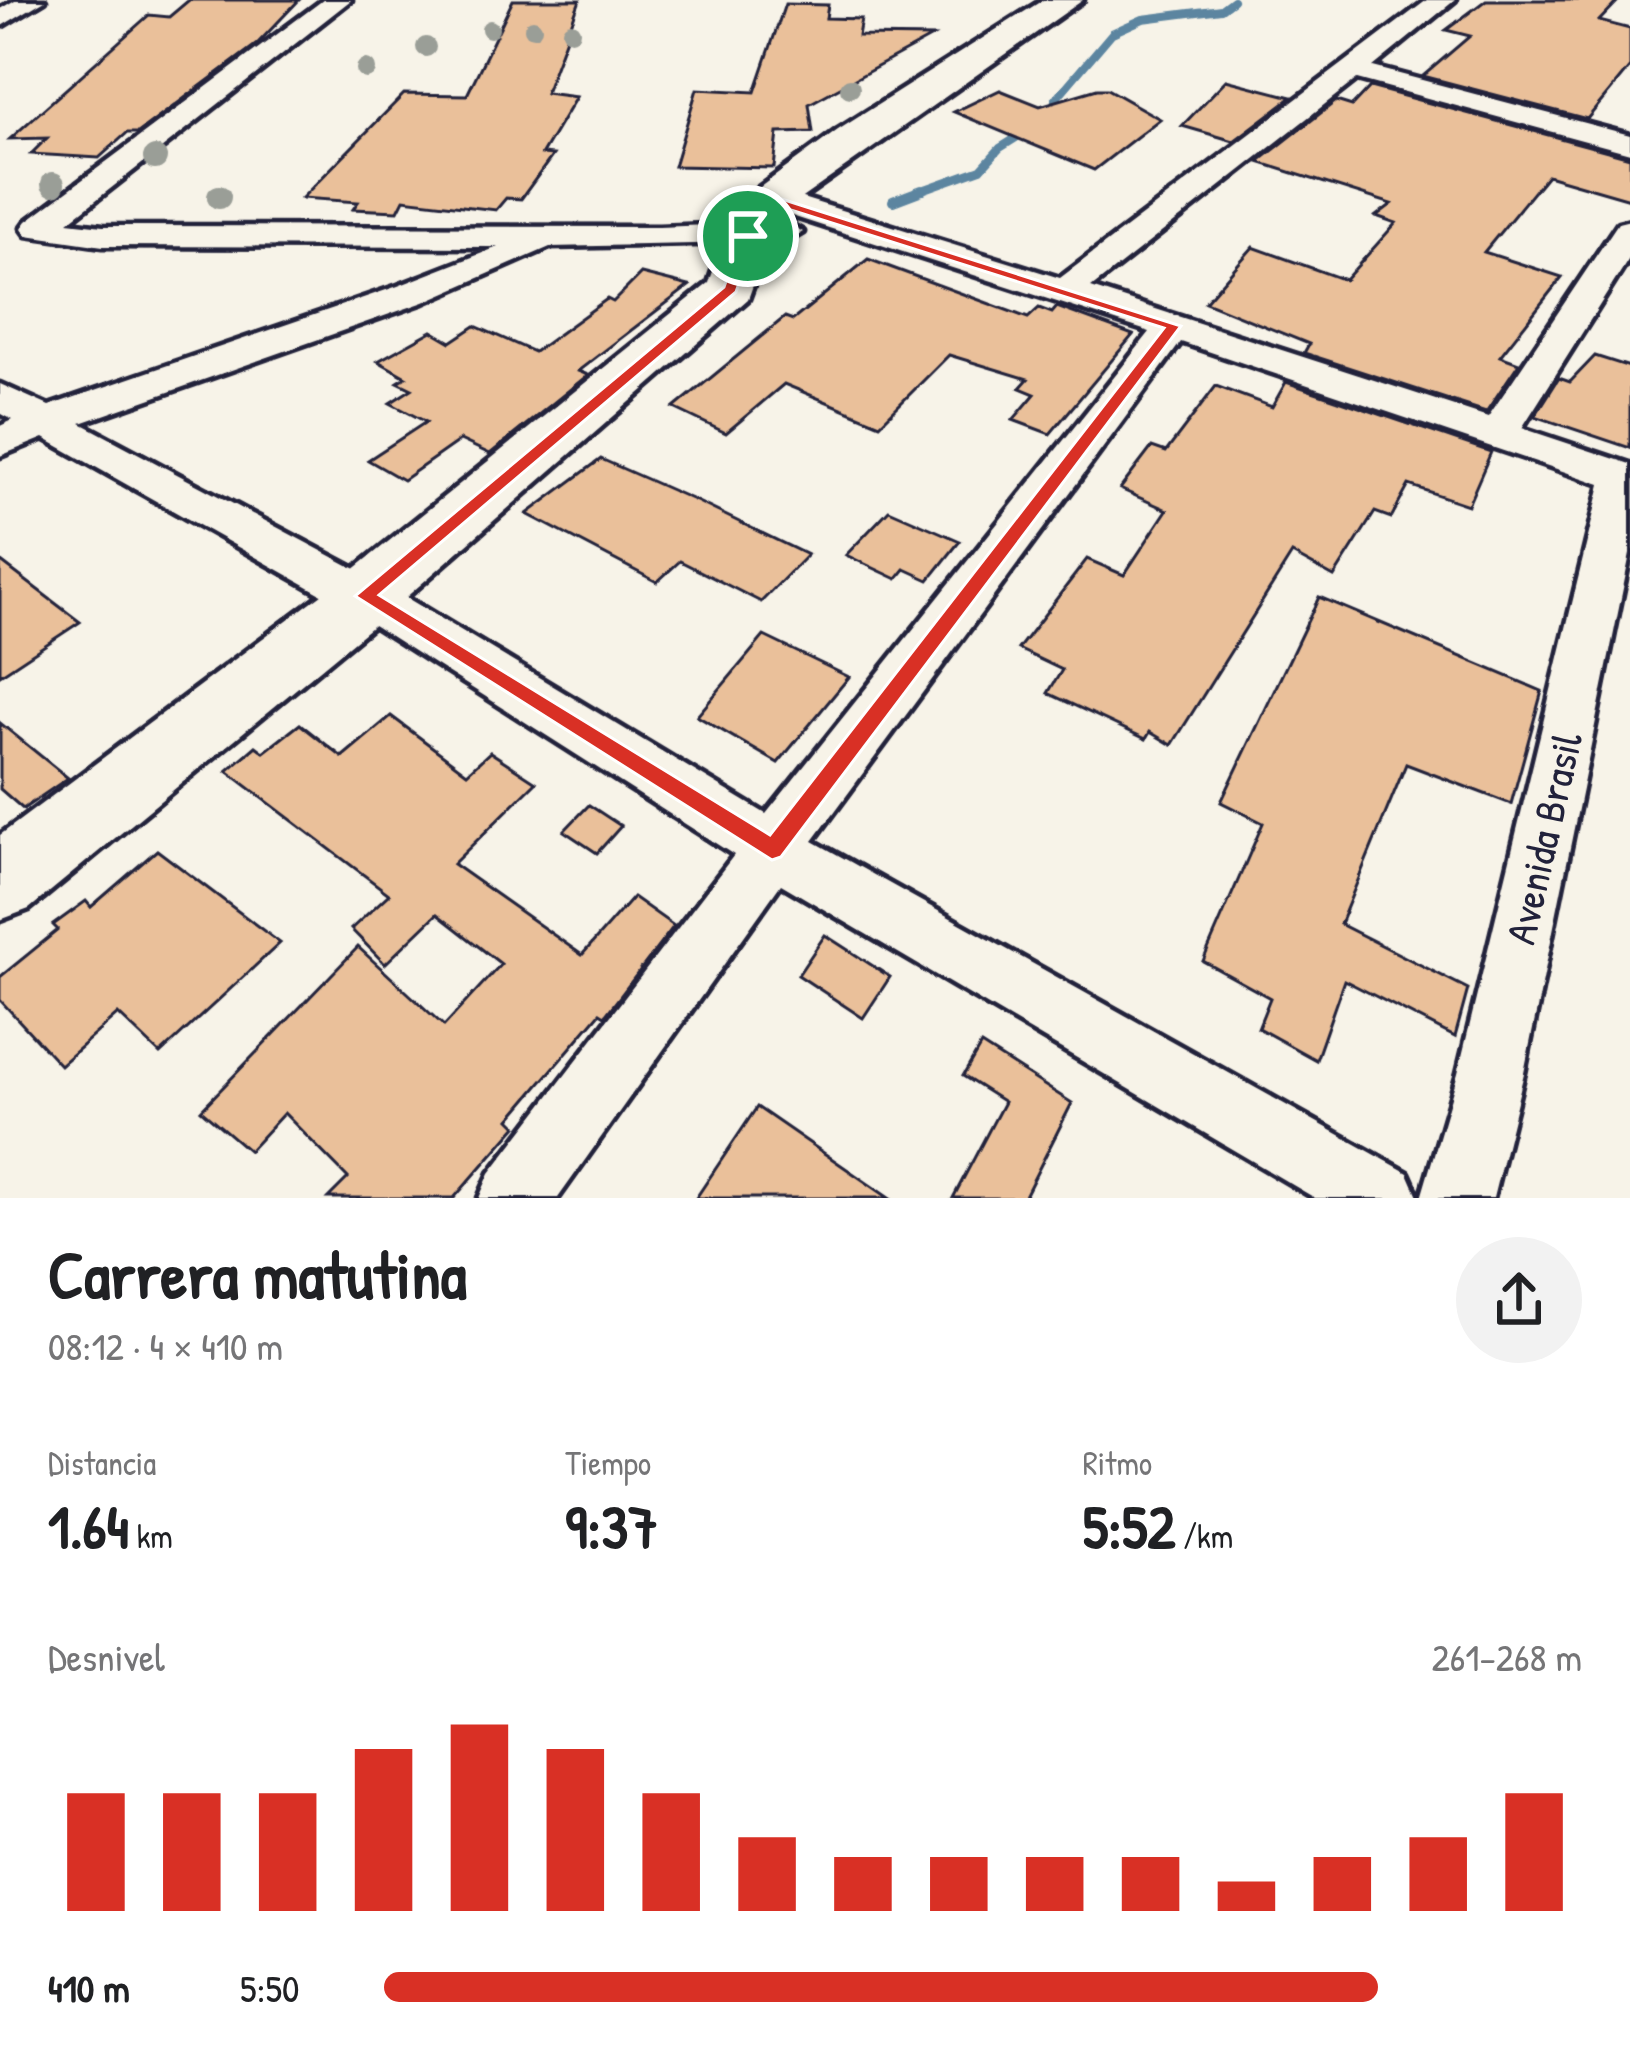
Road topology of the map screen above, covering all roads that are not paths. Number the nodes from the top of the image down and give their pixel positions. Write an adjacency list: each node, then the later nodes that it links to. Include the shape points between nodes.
1 (33, 0): 5 (street)
2 (339, 0): 10 (street, via 39,228 103,236)
3 (1066, 0): 8 (street, via 853,139)
4 (1443, 0): 6 (street)
5 (0, 19)
6 (1354, 70): 7 (street); 11 (street)
7 (1630, 144)
8 (760, 218): 10 (street); 11 (street, via 856,224); 16 (street, via 731,289)
9 (1630, 230): 14 (street)
10 (562, 234): 13 (street, via 411,294)
11 (1065, 291): 12 (street)
12 (1174, 326): 14 (street); 17 (street)
13 (16, 419): 16 (street)
14 (1498, 433): 15 (street)
15 (1627, 478): 21 (street, Avenida Brasil)
16 (365, 596): 17 (street); 18 (street)
17 (772, 850): 19 (street); 20 (street)
18 (0, 883)
19 (515, 1198)
20 (1383, 1198)
21 (1457, 1198)

